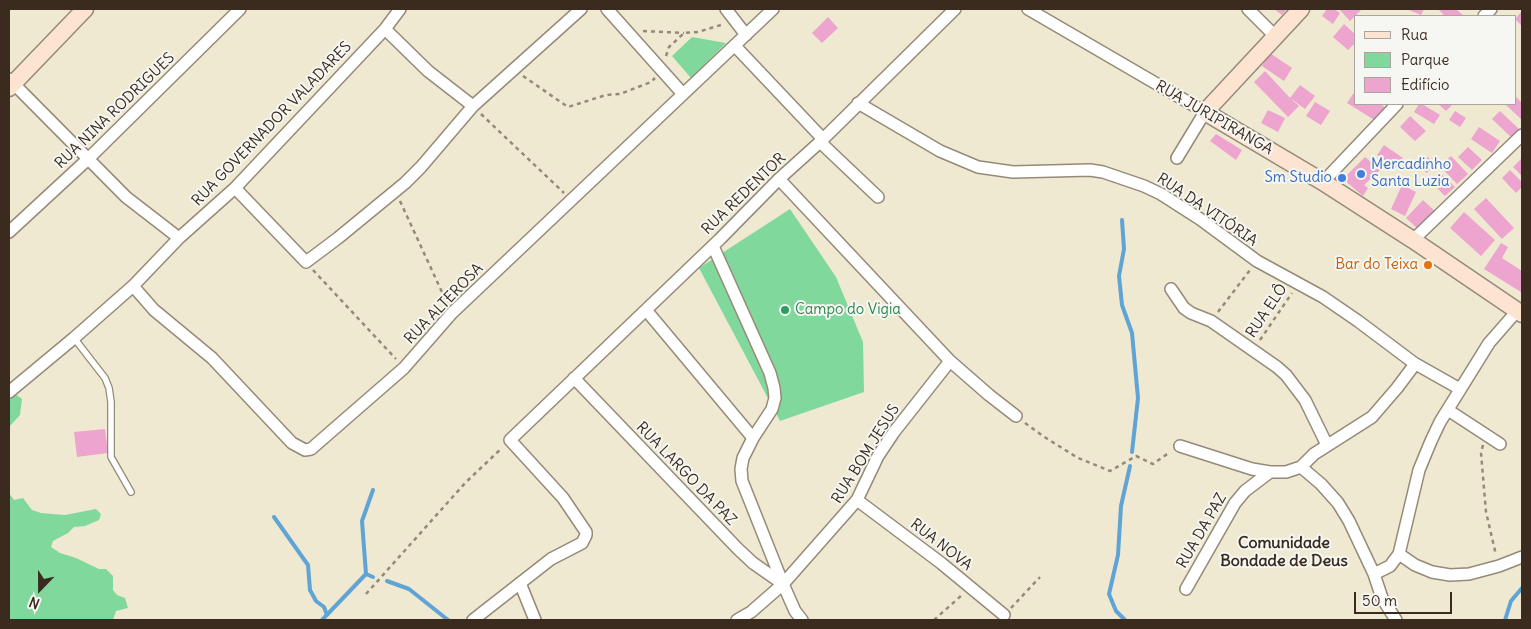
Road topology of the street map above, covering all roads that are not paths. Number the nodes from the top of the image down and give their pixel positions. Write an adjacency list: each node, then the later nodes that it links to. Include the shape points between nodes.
1 (85, 9): 16 (street)
2 (240, 9): 25 (street, RUA NINA RODRIGUES)
3 (400, 9): 12 (street, RUA GOVERNADOR VALADARES)
4 (581, 9): 20 (street)
5 (606, 9): 17 (street)
6 (726, 9): 13 (street)
7 (773, 9): 13 (street, RUA ALTEROSA)
8 (955, 9): 18 (street, RUA REDENTOR)
9 (1028, 9): 21 (street, RUA JURIPIRANGA)
10 (1248, 9): 14 (street)
11 (1301, 9): 14 (street)
12 (385, 29): 20 (street, via 428,71); 28 (street, RUA GOVERNADOR VALADARES)
13 (746, 35): 15 (street, RUA ALTEROSA)
14 (1275, 36): 21 (street)
15 (735, 46): 17 (street, RUA ALTEROSA); 23 (street)
16 (10, 84): 25 (street)
17 (682, 94): 34 (street, RUA ALTEROSA, via 452,313 404,368 311,449 305,450 292,443 212,358 154,310)
18 (858, 103): 23 (street, RUA REDENTOR); 40 (street, RUA DA VITÓRIA, via 940,151 978,167 1013,172 1090,170 1144,186 1193,214 1257,261 1323,297)
19 (1396, 105): 27 (street)
20 (472, 106): 28 (street, via 421,167 396,191 306,262)
21 (1205, 112): 24 (street); 27 (street, RUA JURIPIRANGA)
22 (1522, 135): 32 (street)
23 (821, 141): 26 (street, RUA REDENTOR); 29 (street)
24 (1177, 158)
25 (88, 159): 30 (street, RUA NINA RODRIGUES); 31 (street, via 126,197)
26 (779, 179): 33 (street, RUA REDENTOR); 39 (street)
27 (1322, 182): 32 (street, RUA JURIPIRANGA)
28 (235, 188): 31 (street, RUA GOVERNADOR VALADARES)
29 (878, 198)
30 (9, 232)
31 (179, 238): 34 (street, RUA GOVERNADOR VALADARES)
32 (1413, 240): 37 (street, RUA JURIPIRANGA)
33 (713, 246): 36 (street, RUA REDENTOR); 46 (street, via 774,388 772,409)
34 (133, 286): 38 (street)
35 (1171, 289): 48 (street, via 1184,308 1211,321 1277,367 1305,400)
36 (646, 310): 41 (street, RUA REDENTOR); 46 (street)
37 (1521, 310): 42 (street, via 1489,343)
38 (74, 338): 43 (street); 52 (lane, via 107,383 111,402 111,457)
39 (950, 362): 45 (street); 53 (street, RUA BOM JESUS, via 894,432 878,456)
40 (1415, 364): 42 (street, RUA DA VITÓRIA); 48 (street, via 1372,417)
41 (574, 378): 57 (street, RUA REDENTOR, via 510,440 563,498 586,535 582,543 551,559); 58 (street, RUA LARGO DA PAZ, via 727,539)
42 (1460, 389): 44 (street)
43 (9, 392)
44 (1448, 410): 47 (street); 54 (street, via 1430,441 1419,470)
45 (1016, 416)
46 (753, 438): 58 (street, via 743,458 742,481)
47 (1500, 444)
48 (1327, 445): 50 (street)
49 (1180, 446): 51 (street)
50 (1301, 467): 51 (street, via 1286,472); 56 (street, via 1338,503)
51 (1270, 472): 59 (street, RUA DA PAZ, via 1245,490 1235,503)
52 (130, 492)
53 (857, 500): 58 (street, RUA BOM JESUS); 60 (street, RUA NOVA)
54 (1399, 554): 55 (street, via 1415,565 1450,575 1469,574); 56 (street, via 1390,566)
55 (1522, 557)
56 (1374, 574): 65 (street, via 1382,598)
57 (520, 583): 62 (street); 63 (street)
58 (783, 584): 61 (street); 64 (street, RUA BOM JESUS)
59 (1186, 589)
60 (1004, 615)
61 (796, 617)
62 (473, 620)
63 (535, 620)
64 (737, 620)
65 (1396, 620)

